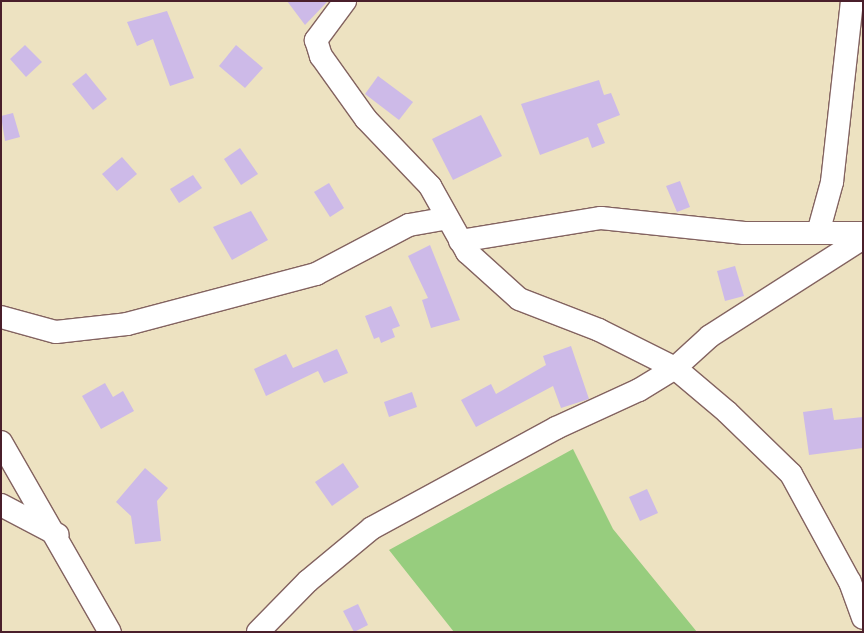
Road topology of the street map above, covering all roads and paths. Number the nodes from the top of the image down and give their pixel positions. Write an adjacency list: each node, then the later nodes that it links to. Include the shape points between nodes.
1 (345, 1): 3 (street, via 316,40 321,56 366,119 430,186)
2 (848, 3): 4 (street, via 832,182)
3 (446, 218): 7 (street); 8 (street, via 409,225 316,274 127,324 56,332)
4 (818, 233): 5 (street); 7 (street, via 744,233 602,218)
5 (863, 233)
6 (863, 238): 9 (street, via 710,336)
7 (460, 241): 9 (street, via 482,270 520,299 599,330)
8 (1, 317)
9 (675, 368): 13 (street, via 791,474 850,582); 15 (street, via 372,528 308,581)
10 (1, 442): 12 (street)
11 (1, 505): 12 (street)
12 (58, 535): 14 (street)
13 (863, 618)
14 (110, 632)
15 (258, 632)

